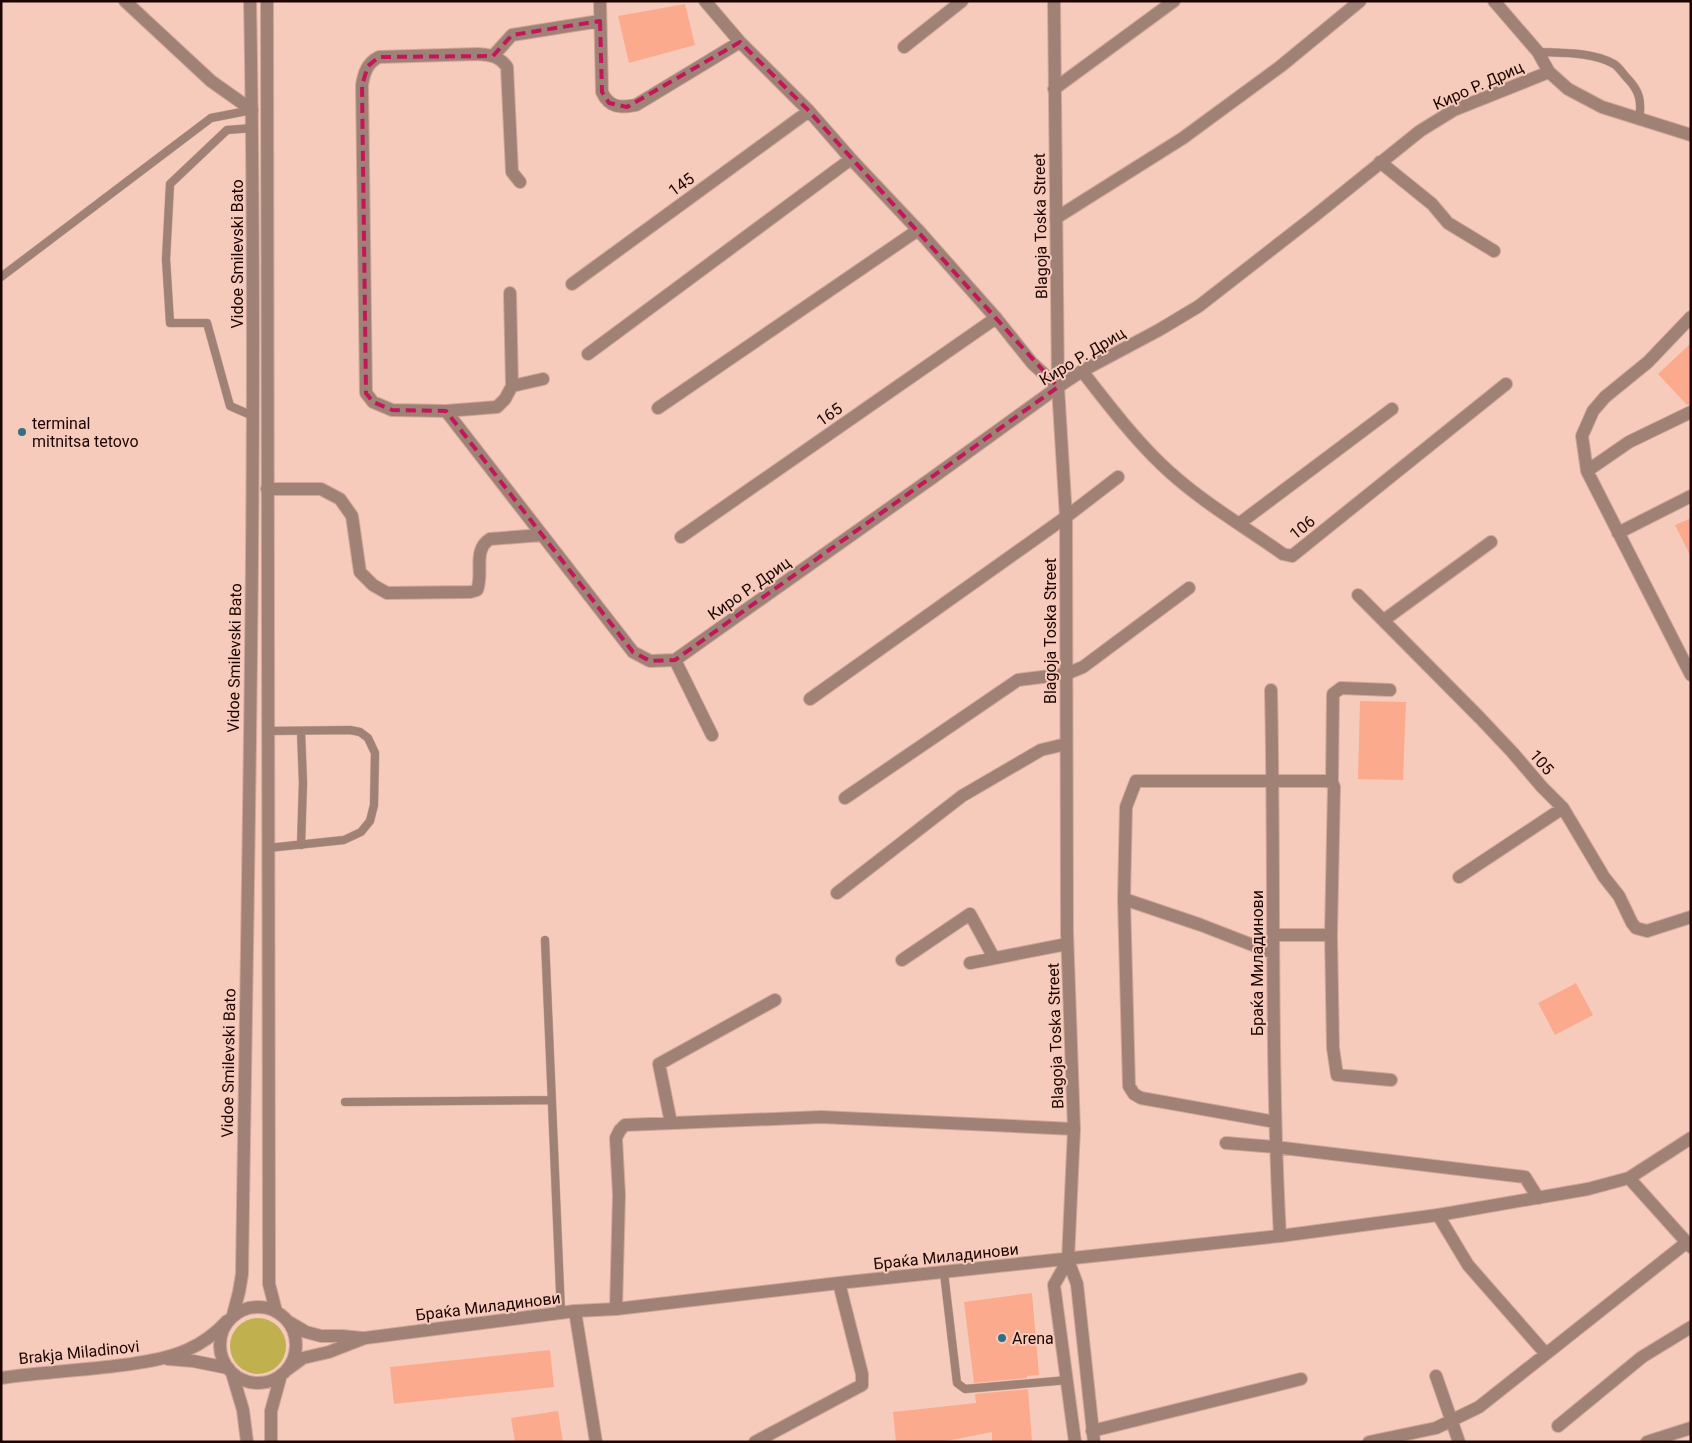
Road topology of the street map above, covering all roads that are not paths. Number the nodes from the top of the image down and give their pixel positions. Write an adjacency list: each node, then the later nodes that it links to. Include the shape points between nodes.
1 (125, 1): 18 (street, via 211,81)
2 (250, 1): 18 (street, Vidoe Smilevski Bato)
3 (267, 1): 47 (street, Vidoe Smilevski Bato)
4 (600, 1): 11 (street)
5 (705, 1): 12 (street)
6 (962, 1): 13 (street)
7 (1054, 1): 17 (street, Blagoja Toska Street)
8 (1174, 1): 17 (street)
9 (1360, 1): 26 (street, via 1281,66 1183,138)
10 (1494, 1): 14 (street)
11 (600, 21): 12 (street, via 602,92 609,103 617,107 636,105); 15 (street, via 512,35)
12 (740, 42): 19 (street)
13 (904, 47)
14 (1538, 52): 16 (street); 20 (lane, via 1588,55 1614,65 1640,94)
15 (493, 56): 25 (street, via 507,67 512,172); 42 (street, via 379,57 368,66 362,85 366,392 373,402 392,410)
16 (1549, 72): 20 (street, via 1568,89); 24 (street, Киро Р. Дриц, via 1454,110)
17 (1054, 89): 26 (street, Blagoja Toska Street)
18 (252, 110): 21 (street, Vidoe Smilevski Bato); 29 (lane, via 211,118)
19 (809, 111): 23 (street); 30 (street, 145)
20 (1639, 120): 22 (street)
21 (253, 128): 44 (street, Vidoe Smilevski Bato); 44 (lane, via 227,130 170,184 166,258 170,323 207,323 230,406)
22 (1691, 135)
23 (850, 159): 27 (street); 34 (street)
24 (1380, 162): 28 (street, via 1432,204 1448,223); 35 (street, Киро Р. Дриц, via 1199,306)
25 (520, 182)
26 (1056, 218): 39 (street, Blagoja Toska Street)
27 (918, 230): 33 (street); 40 (street)
28 (1494, 251)
29 (1, 276)
30 (572, 284)
31 (510, 293): 38 (street)
32 (1691, 317): 45 (street, via 1648,362 1593,411 1582,436)
33 (996, 318): 39 (street, via 1032,363); 53 (street, 165)
34 (588, 354)
35 (1082, 371): 39 (street, Киро Р. Дриц); 50 (street, 106, via 1161,464 1204,500)
36 (543, 378): 38 (street)
37 (1506, 384): 50 (street, 106, via 1292,556 1283,554)
38 (512, 386): 42 (street, via 497,407)
39 (1058, 387): 49 (street, Blagoja Toska Street); 58 (street, Киро Р. Дриц)
40 (658, 408)
41 (1392, 410): 50 (street)
42 (446, 412): 52 (street)
43 (1691, 412): 45 (street, via 1629,442)
44 (253, 416): 108 (street, Vidoe Smilevski Bato, via 242,1274 240,1292)
45 (1587, 471): 51 (street)
46 (1118, 477): 49 (street)
47 (267, 490): 52 (street, via 321,489 340,499 352,516 360,572 387,593 476,590 480,551 484,543 490,539); 65 (street, Vidoe Smilevski Bato)
48 (1691, 496): 51 (street)
49 (1066, 517): 59 (street, Blagoja Toska Street); 63 (street)
50 (1240, 523)
51 (1618, 533): 60 (street)
52 (542, 535): 58 (street, via 633,652 650,661)
53 (681, 537)
54 (1491, 542): 57 (street)
55 (1189, 588): 59 (street, via 1107,651)
56 (1358, 595): 57 (street, 105)
57 (1384, 620): 71 (street, 105)
58 (675, 660): 66 (street)
59 (1066, 674): 67 (street, Blagoja Toska Street); 70 (street, via 1018,680)
60 (1691, 675)
61 (1271, 690): 68 (street, Браќа Миладинови)
62 (1390, 690): 69 (street, via 1341,688 1333,694)
63 (810, 699)
64 (300, 730): 65 (lane); 72 (lane, via 303,783); 72 (lane, via 360,732 368,738 375,753 374,805 370,821 361,832 344,840)
65 (268, 731): 73 (street, Vidoe Smilevski Bato)
66 (712, 735)
67 (1066, 744): 75 (street, via 1041,750 962,796); 81 (street, Blagoja Toska Street)
68 (1273, 781): 69 (street); 76 (street, via 1136,781 1126,807); 78 (street, Браќа Миладинови)
69 (1332, 782): 79 (street)
70 (845, 798)
71 (1563, 808): 74 (street); 77 (street, 105, via 1636,928 1647,931)
72 (301, 845): 73 (lane)
73 (268, 848): 105 (street, Vidoe Smilevski Bato, via 269,1261)
74 (1459, 877)
75 (837, 893)
76 (1124, 899): 82 (street); 90 (street, via 1129,1086 1134,1094 1141,1098)
77 (1691, 917)
78 (1274, 935): 79 (street); 82 (street, Браќа Миладинови)
79 (1331, 936): 87 (street, via 1333,1048 1337,1075)
80 (546, 940): 88 (lane)
81 (1067, 944): 83 (street); 92 (street, Blagoja Toska Street)
82 (1272, 953): 90 (street, Браќа Миладинови)
83 (994, 958): 84 (street, via 970,914); 85 (street)
84 (902, 960)
85 (970, 963)
86 (775, 1000): 91 (street, via 658,1064)
87 (1391, 1080)
88 (552, 1100): 89 (lane); 107 (lane)
89 (345, 1102)
90 (1275, 1122): 95 (street, Браќа Миладинови)
91 (671, 1123): 92 (street, via 821,1117); 104 (street, via 625,1125 616,1138 619,1195)
92 (1074, 1130): 101 (street, Blagoja Toska Street)
93 (1691, 1138): 96 (street, Браќа Миладинови)
94 (1226, 1143): 95 (street)
95 (1275, 1147): 97 (street, via 1525,1177); 99 (street, Браќа Миладинови)
96 (1629, 1178): 97 (street, Браќа Миладинови); 100 (street)
97 (1538, 1198): 98 (street, Браќа Миладинови)
98 (1438, 1215): 99 (street, Браќа Миладинови); 112 (street, via 1468,1265)
99 (1280, 1236): 101 (street, Браќа Миладинови)
100 (1688, 1245): 112 (street)
101 (1068, 1260): 102 (street, Браќа Миладинови); 119 (street, Blagoja Toska Street, via 1054,1284); 123 (street, Blagoja Toska Street, via 1077,1284)
102 (944, 1273): 103 (street, Браќа Миладинови); 119 (lane, via 957,1383 965,1389)
103 (839, 1283): 104 (street, Браќа Миладинови); 127 (street, via 862,1385)
104 (616, 1309): 106 (street, Браќа Миладинови)
105 (276, 1311): 108 (street, via 262,1306 247,1308); 109 (street)
106 (575, 1311): 107 (street, Браќа Миладинови); 126 (street)
107 (561, 1313): 111 (street, Браќа Миладинови)
108 (230, 1318): 113 (street, via 203,1341); 114 (street, via 219,1345)
109 (289, 1322): 111 (street, via 321,1336); 115 (street, via 296,1345 292,1362)
110 (1691, 1327): 121 (street, via 1642,1357)
111 (365, 1338): 115 (street, via 303,1358)
112 (1546, 1354): 120 (street, via 1479,1407)
113 (161, 1359): 114 (street, via 193,1361); 117 (street, Brakja Miladinovi)
114 (230, 1371): 115 (street, via 251,1383 272,1380); 124 (street, via 244,1410)
115 (284, 1372): 125 (street, via 271,1411)
116 (1436, 1376): 120 (street)
117 (1, 1378)
118 (1301, 1379): 123 (street)
119 (1068, 1380): 128 (street, Blagoja Toska Street)
120 (1451, 1421): 129 (street, via 1436,1428); 130 (street)
121 (1558, 1426)
122 (1691, 1428): 131 (street)
123 (1093, 1437)
124 (247, 1442)
125 (271, 1442)
126 (596, 1442)
127 (755, 1442)
128 (1075, 1442)
129 (1369, 1442)
130 (1459, 1442)
131 (1647, 1442)

